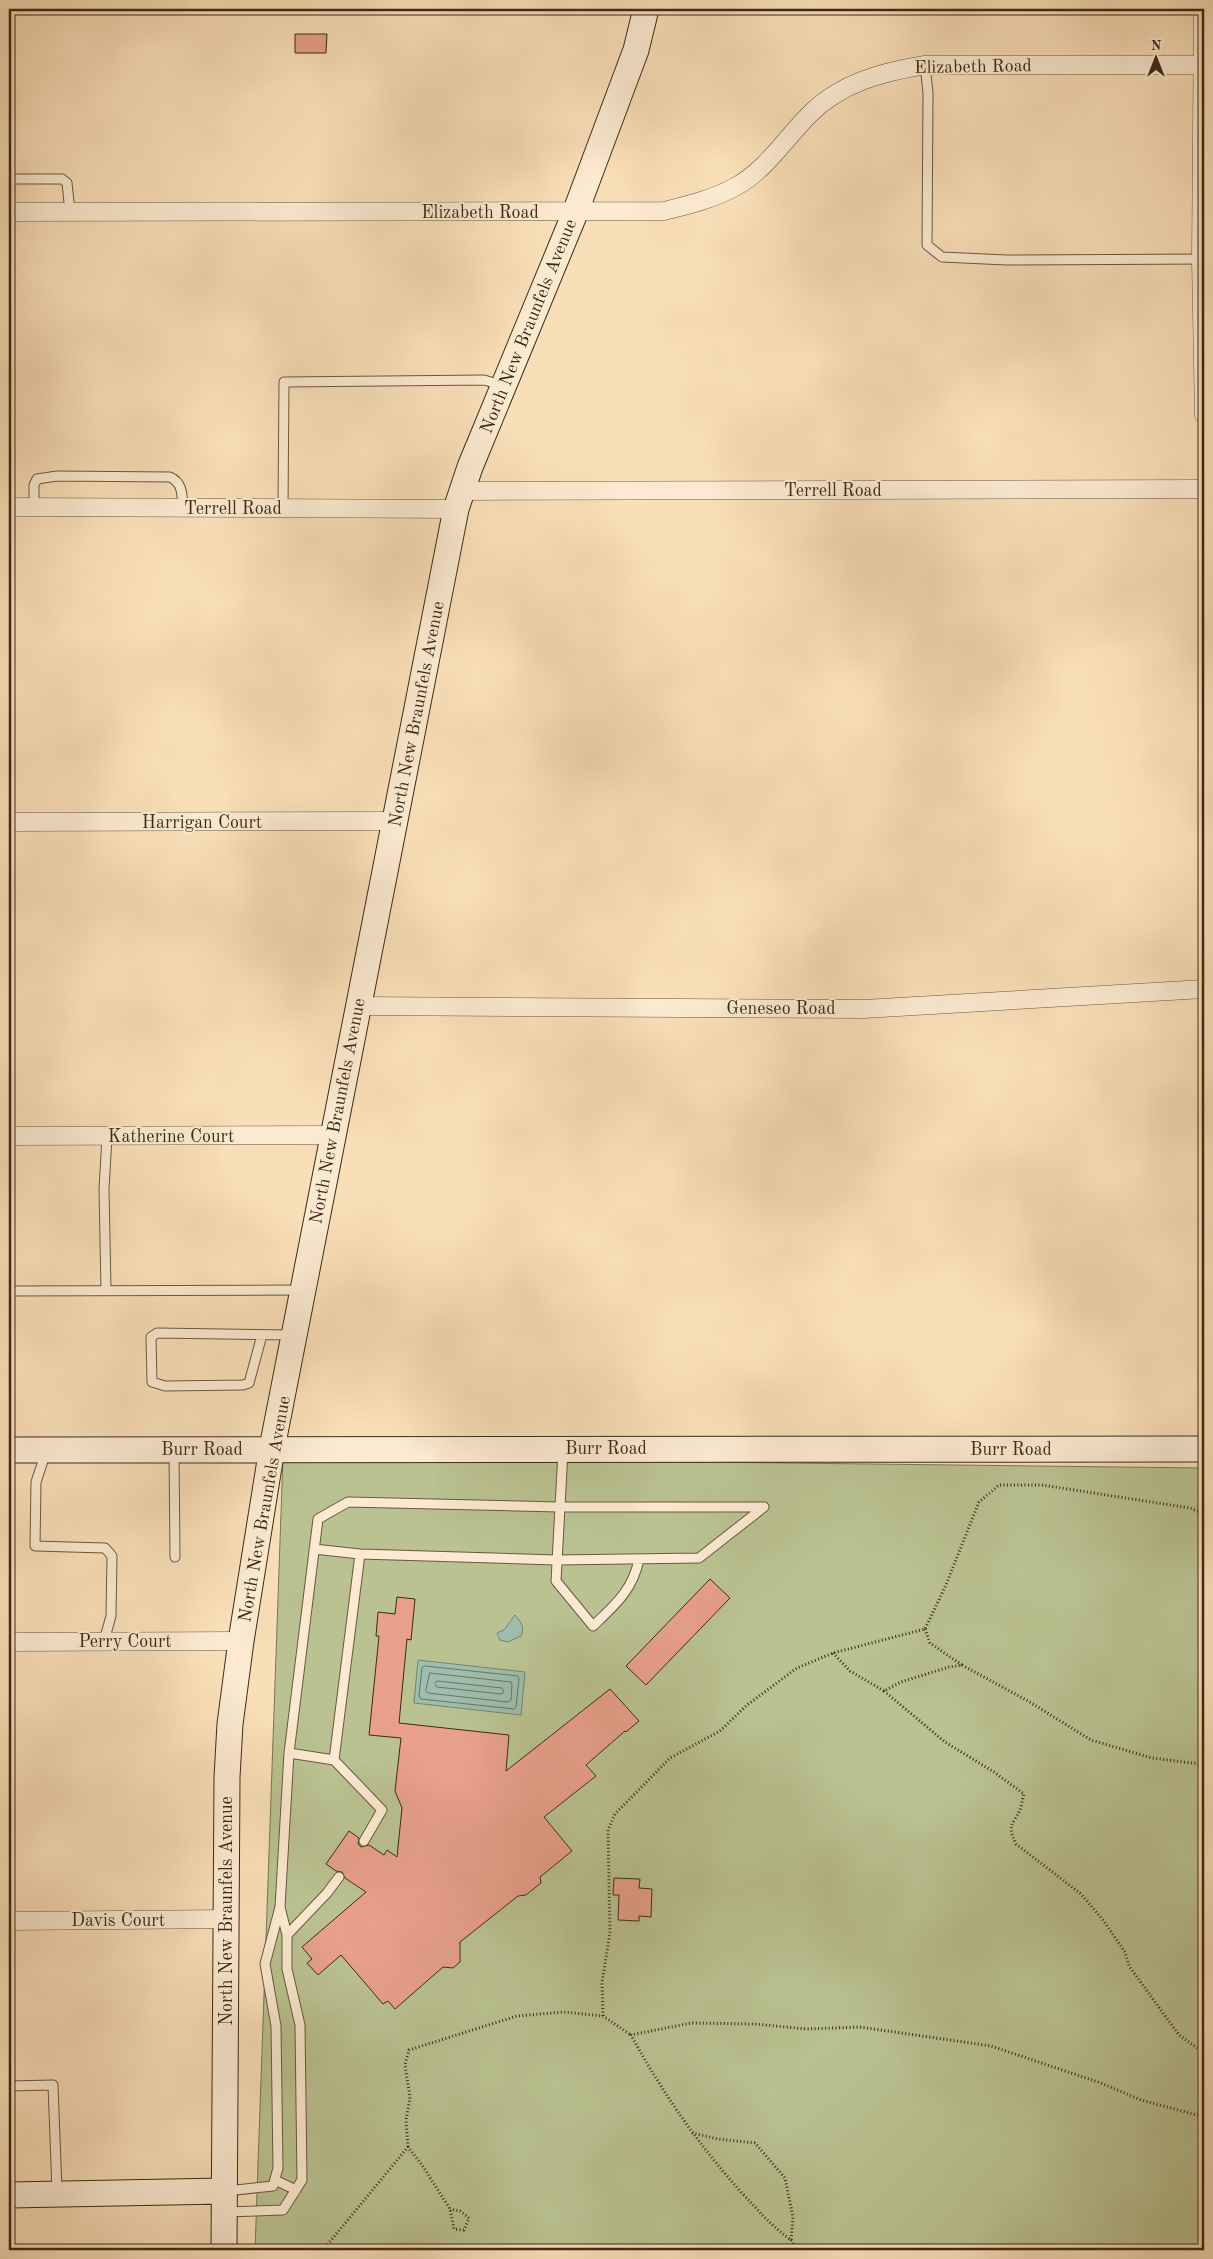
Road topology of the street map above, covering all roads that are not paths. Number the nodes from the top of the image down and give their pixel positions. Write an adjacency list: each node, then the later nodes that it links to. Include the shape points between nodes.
1 (646, 9): 8 (street, North New Braunfels Avenue, via 636,50)
2 (1203, 9): 4 (street)
3 (925, 64): 4 (street, Elizabeth Road); 8 (street, Elizabeth Road, via 871,76 838,92 810,114 769,160 737,186 705,201 664,211); 9 (lane, via 928,93 927,245 942,257 1006,260)
4 (1203, 65): 9 (street)
5 (9, 179): 7 (lane, via 62,179 67,183)
6 (9, 212): 7 (street, Elizabeth Road)
7 (70, 212): 8 (street, Elizabeth Road)
8 (575, 213): 10 (street, North New Braunfels Avenue)
9 (1203, 259): 11 (street)
10 (504, 386): 13 (street, North New Braunfels Avenue); 17 (lane, via 484,380 284,382)
11 (1204, 415)
12 (1204, 489): 13 (street, Terrell Road)
13 (459, 500): 17 (street, Terrell Road); 18 (street, North New Braunfels Avenue)
14 (9, 507): 15 (street, Terrell Road)
15 (34, 507): 16 (street, Terrell Road); 16 (lane, via 34,485 38,480 57,476 170,477 177,480 182,489)
16 (183, 508): 17 (street, Terrell Road)
17 (283, 508)
18 (395, 821): 19 (street, Harrigan Court); 21 (street, North New Braunfels Avenue)
19 (9, 822)
20 (1204, 989): 21 (street, Geneseo Road, via 864,1009)
21 (358, 1006): 22 (street, North New Braunfels Avenue)
22 (333, 1135): 24 (street, Katherine Court); 26 (street, North New Braunfels Avenue)
23 (9, 1136): 24 (street, Katherine Court)
24 (106, 1136): 25 (lane)
25 (106, 1290): 26 (lane); 27 (lane)
26 (303, 1290): 29 (street, North New Braunfels Avenue)
27 (9, 1291)
28 (262, 1335): 28 (lane, via 157,1333 151,1337 152,1382 165,1386 249,1383); 29 (lane)
29 (294, 1336): 30 (street, North New Braunfels Avenue)
30 (272, 1448): 31 (street, Burr Road); 33 (street, Burr Road); 43 (street, North New Braunfels Avenue)
31 (563, 1448): 34 (street, Burr Road); 36 (lane)
32 (47, 1449): 33 (street, Burr Road); 35 (street, Burr Road); 42 (lane, via 36,1482 35,1546 105,1548 112,1556 111,1616)
33 (174, 1449): 39 (lane)
34 (1204, 1449)
35 (9, 1450)
36 (559, 1508): 37 (lane, via 348,1502 318,1519); 40 (lane, via 764,1508 699,1558); 41 (lane)
37 (314, 1549): 38 (lane); 45 (lane)
38 (360, 1554): 41 (lane); 46 (lane)
39 (175, 1557)
40 (639, 1559): 41 (lane); 41 (lane, via 635,1577 620,1600 593,1626 556,1581)
41 (556, 1560)
42 (104, 1641): 43 (street, Perry Court); 44 (street, Perry Court)
43 (241, 1641): 50 (street, North New Braunfels Avenue, via 226,1777)
44 (9, 1642)
45 (289, 1753): 46 (lane); 49 (lane)
46 (334, 1760): 47 (lane, via 382,1810)
47 (364, 1841)
48 (339, 1877): 52 (lane)
49 (280, 1907): 52 (lane); 54 (lane, via 265,1964 276,2026 278,2168)
50 (226, 1919): 51 (street, Davis Court); 58 (street, North New Braunfels Avenue)
51 (9, 1921)
52 (287, 1935): 55 (lane, via 287,1969 300,2025 302,2180)
53 (9, 2086): 56 (lane, via 53,2085)
54 (275, 2180): 55 (lane); 58 (lane, via 273,2186)
55 (296, 2190): 58 (lane, via 283,2210)
56 (57, 2194): 57 (street); 58 (street)
57 (9, 2195)
58 (224, 2202): 59 (street, North New Braunfels Avenue)
59 (224, 2250)

